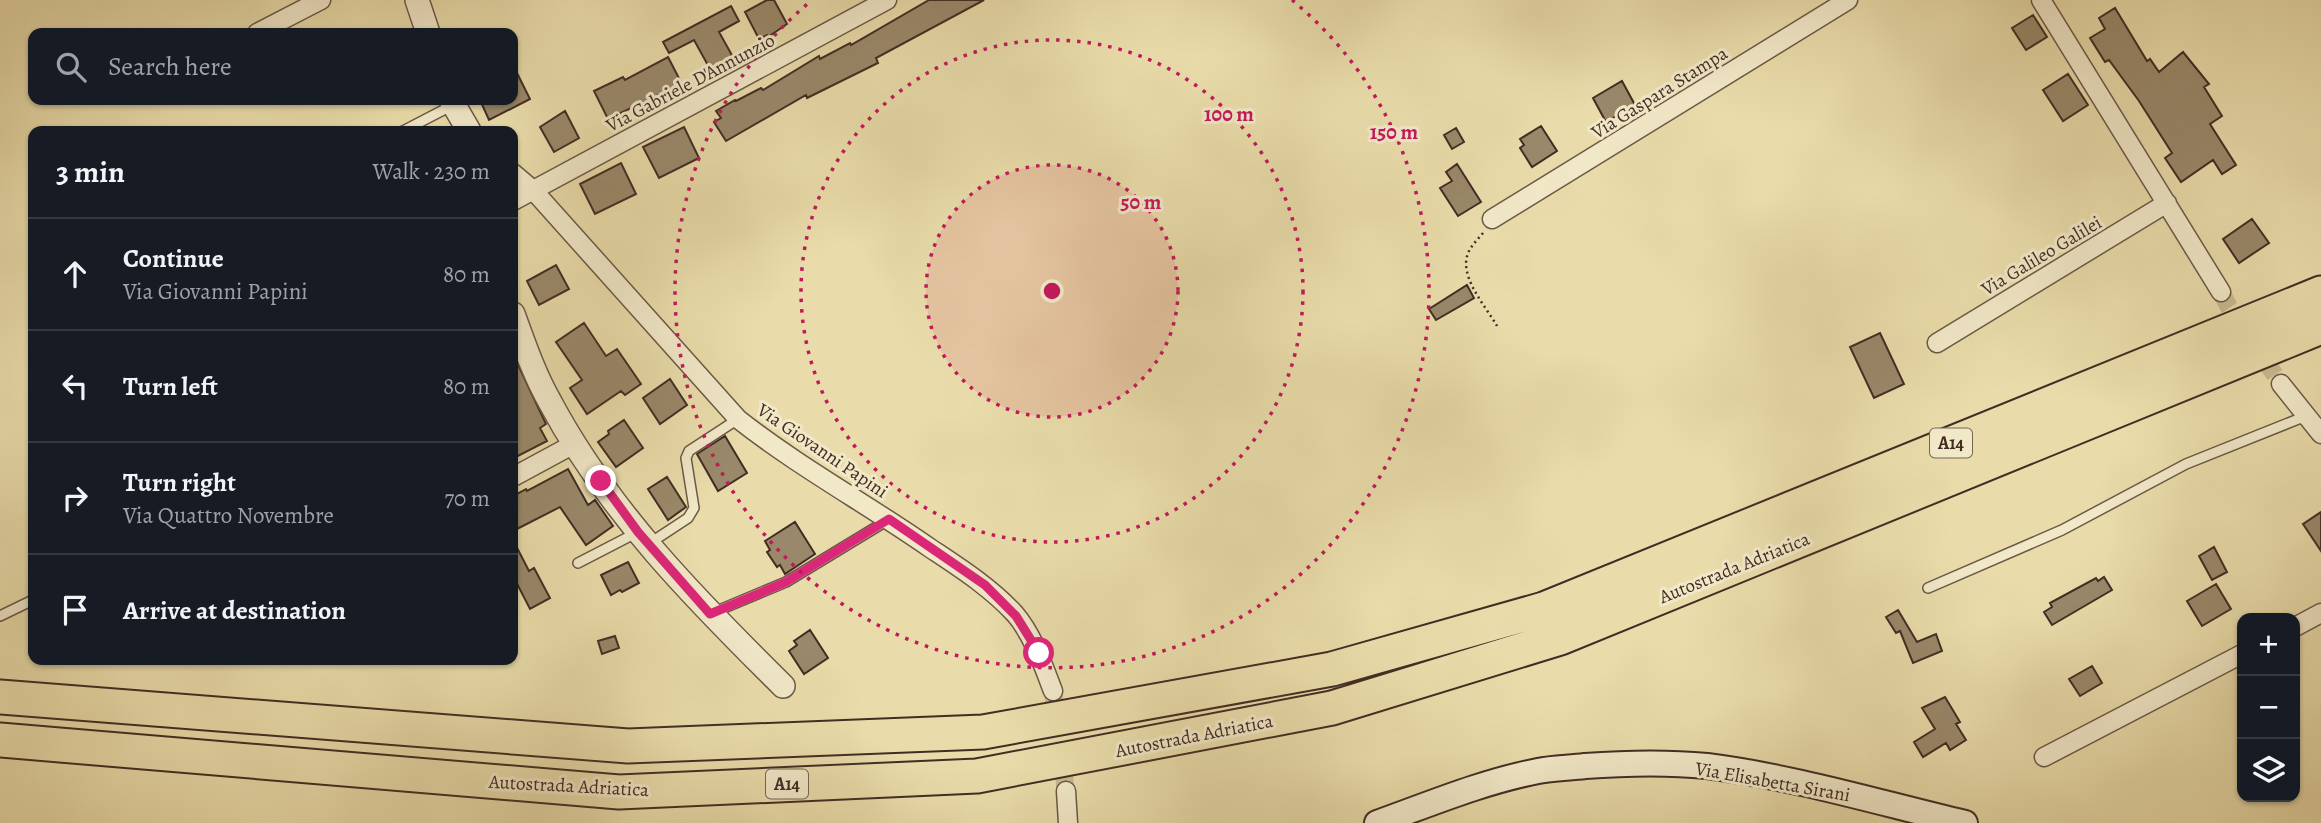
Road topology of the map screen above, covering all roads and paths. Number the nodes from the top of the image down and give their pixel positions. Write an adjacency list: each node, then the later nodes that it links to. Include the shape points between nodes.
1 (321, 0): 6 (street)
2 (417, 0): 7 (street)
3 (887, 0): 13 (street, Via Gabriele D'Annunzio)
4 (1849, 0): 16 (street, Via Gaspara Stampa)
5 (2041, 0): 15 (street)
6 (267, 28)
7 (426, 28)
8 (448, 105): 10 (lane)
9 (453, 105): 11 (street)
10 (412, 126)
11 (467, 126)
12 (518, 177): 13 (street, Via Giovanni Papini)
13 (533, 190): 14 (street, Via Gabriele D'Annunzio); 25 (street, Via Giovanni Papini)
14 (518, 198)
15 (2167, 203): 17 (street); 22 (street, Via Galileo Galilei)
16 (1492, 219): 19 (path, via 1469,250 1466,274)
17 (2221, 292)
18 (2321, 292): 41 (highway, Autostrada Adriatica / A14, via 1544,609 1332,669 983,732 628,746)
19 (1497, 326)
20 (2321, 327): 42 (highway, Autostrada Adriatica / A14, via 1560,638 1332,709 977,776 619,792)
21 (518, 328): 27 (street, via 549,401)
22 (1937, 343)
23 (2281, 384): 24 (street)
24 (2306, 416): 26 (street); 32 (lane, via 2186,464 2062,530)
25 (738, 419): 29 (street, Via Giovanni Papini, via 775,449); 30 (lane, via 686,458 694,508 688,518)
26 (2321, 434)
27 (574, 444): 28 (street); 30 (street)
28 (518, 474)
29 (889, 519): 34 (lane, via 786,582); 40 (street, Via Giovanni Papini, via 985,585 1016,616 1039,653)
30 (643, 538): 31 (lane); 34 (street)
31 (578, 563)
32 (1928, 588)
33 (28, 602): 36 (lane)
34 (710, 614): 39 (street)
35 (2321, 614): 37 (street)
36 (0, 616)
37 (2300, 624)
38 (2237, 657): 43 (street)
39 (783, 686)
40 (1052, 691)
41 (0, 697)
42 (0, 740)
43 (2044, 757)
44 (1066, 791): 45 (street)
45 (1068, 823)
46 (1377, 823): 47 (main road, Via Elisabetta Sirani, via 1485,783 1539,771 1658,764 1706,766 1830,789)
47 (1965, 823)

